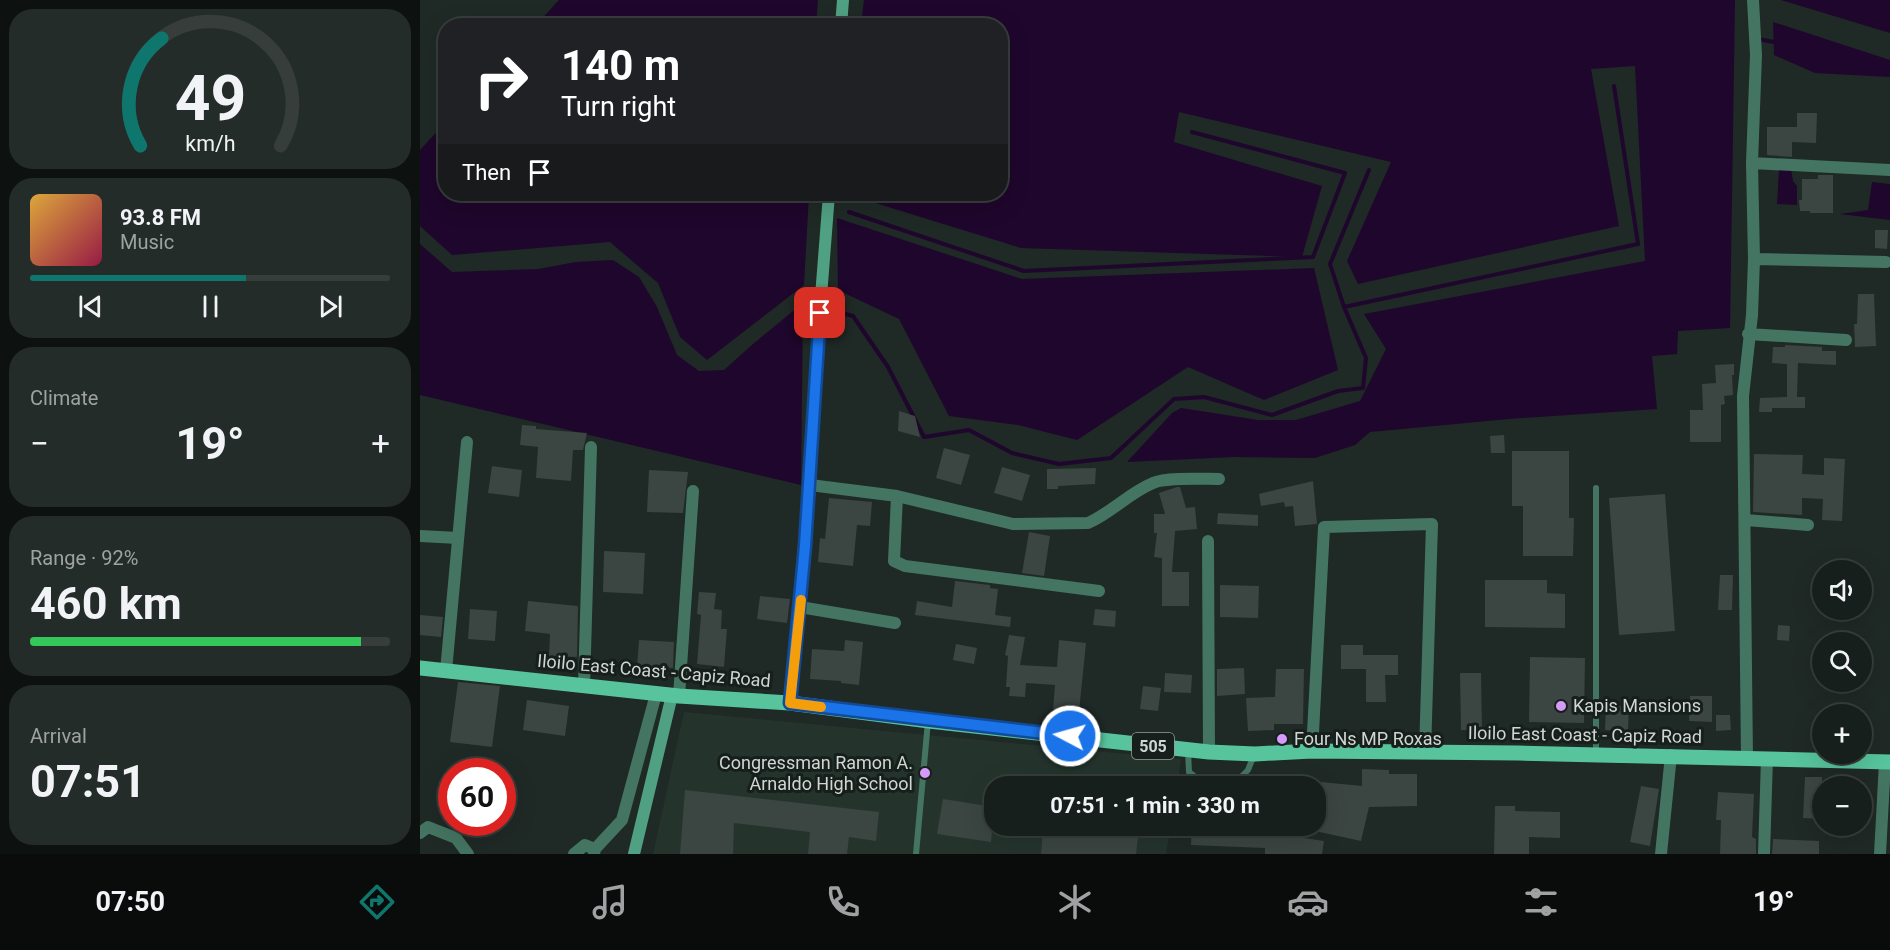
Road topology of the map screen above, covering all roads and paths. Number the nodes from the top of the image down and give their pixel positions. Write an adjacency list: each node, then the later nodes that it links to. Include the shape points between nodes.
1 (843, 0): 3 (main road)
2 (1753, 0): 4 (street, via 1756,55)
3 (842, 18)
4 (1752, 163): 5 (street); 7 (street)
5 (1890, 170)
6 (829, 201): 14 (main road)
7 (1754, 259): 8 (street); 9 (street)
8 (1887, 262)
9 (1748, 334): 10 (street); 18 (street, via 1743,396)
10 (1846, 340)
11 (467, 442): 21 (street)
12 (591, 447): 28 (street)
13 (1219, 479): 17 (street, via 1155,482 1088,523 1014,524)
14 (810, 485): 17 (street); 24 (main road)
15 (1596, 488): 38 (lane)
16 (693, 491): 30 (street)
17 (897, 496): 23 (street, via 894,561 905,566)
18 (1746, 520): 19 (street); 40 (street)
19 (1808, 525)
20 (420, 536): 21 (street)
21 (458, 538): 27 (street)
22 (1208, 541): 35 (street)
23 (1099, 591)
24 (800, 607): 25 (street); 31 (main road)
25 (895, 623)
26 (420, 668): 27 (main road, Iloilo East Coast - Capiz Road / 505)
27 (446, 671): 28 (main road, Iloilo East Coast - Capiz Road / 505)
28 (584, 686): 29 (main road, Iloilo East Coast - Capiz Road / 505)
29 (656, 694): 30 (main road, Iloilo East Coast - Capiz Road / 505); 44 (street, via 622,820)
30 (676, 696): 31 (main road, Iloilo East Coast - Capiz Road / 505); 47 (main road)
31 (790, 703): 32 (main road, Iloilo East Coast - Capiz Road / 505)
32 (928, 721): 33 (main road, Iloilo East Coast - Capiz Road / 505); 48 (lane)
33 (1188, 749): 35 (main road, Iloilo East Coast - Capiz Road / 505); 37 (lane, via 1189,772 1200,781 1216,785 1234,784 1248,770)
34 (1312, 751): 36 (main road, Iloilo East Coast - Capiz Road / 505); 36 (street, via 1324,527 1432,524); 37 (main road, Iloilo East Coast - Capiz Road / 505)
35 (1209, 752): 37 (main road, Iloilo East Coast - Capiz Road / 505)
36 (1425, 752): 38 (main road, Iloilo East Coast - Capiz Road / 505)
37 (1255, 754)
38 (1596, 754): 39 (main road, Iloilo East Coast - Capiz Road / 505)
39 (1671, 755): 40 (main road, Iloilo East Coast - Capiz Road / 505); 49 (street)
40 (1748, 758): 41 (main road, Iloilo East Coast - Capiz Road / 505)
41 (1767, 758): 42 (main road, Iloilo East Coast - Capiz Road / 505); 50 (street)
42 (1887, 762): 51 (street)
43 (420, 833): 45 (street, via 428,827 456,838)
44 (595, 852): 46 (street, via 585,845)
45 (468, 854)
46 (574, 854)
47 (633, 854)
48 (916, 854)
49 (1661, 854)
50 (1764, 854)
51 (1880, 854)

